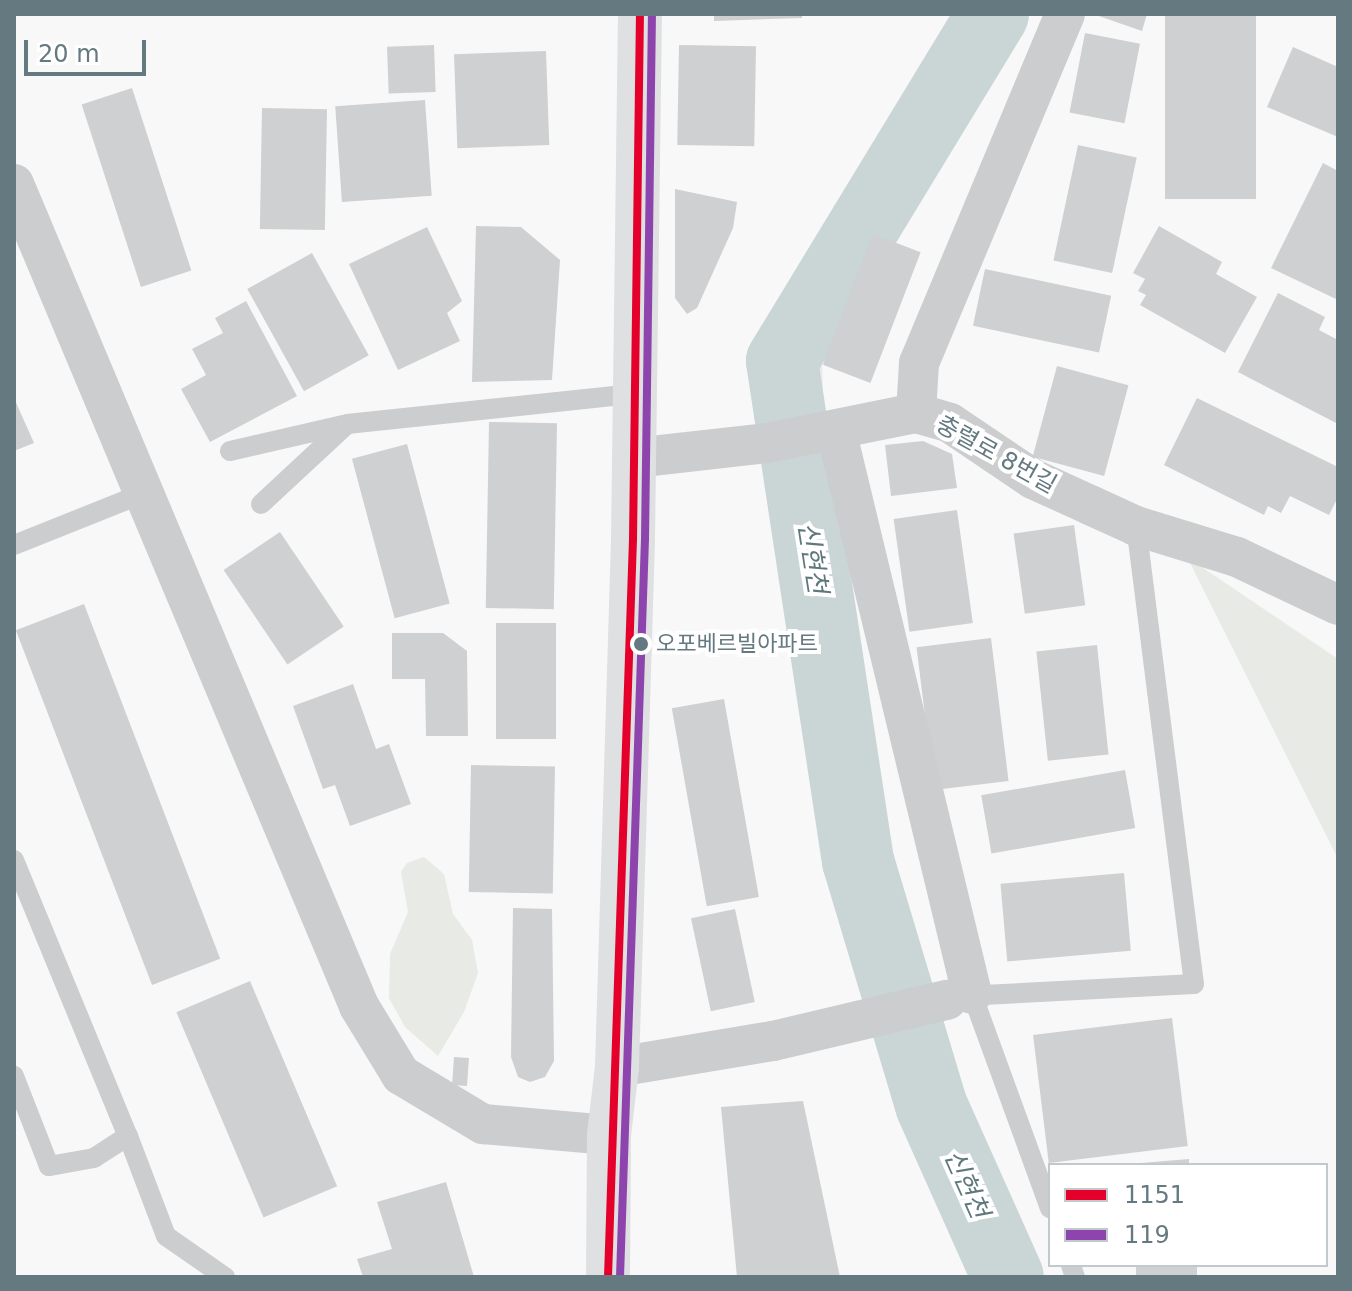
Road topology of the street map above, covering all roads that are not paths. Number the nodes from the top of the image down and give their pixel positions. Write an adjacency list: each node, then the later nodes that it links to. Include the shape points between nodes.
1 (640, 14): 4 (main road)
2 (1065, 14): 5 (street, 충렬로 8번길, via 919,363)
3 (14, 184): 10 (street)
4 (633, 394): 6 (lane); 9 (main road)
5 (916, 413): 7 (street); 12 (street, 충렬로 8번길, via 950,423 1033,479)
6 (347, 424): 8 (lane); 11 (lane)
7 (828, 431): 9 (street); 16 (street)
8 (230, 451)
9 (634, 458): 17 (main road)
10 (144, 493): 13 (lane); 19 (street, via 359,1006 401,1075 483,1124)
11 (261, 504)
12 (1136, 526): 14 (street, 충렬로 8번길, via 1237,557); 16 (lane, via 1194,984)
13 (14, 545)
14 (1338, 605)
15 (14, 860): 20 (lane)
16 (959, 997): 17 (street, via 773,1041); 21 (lane)
17 (617, 1067): 19 (main road)
18 (14, 1076): 20 (lane, via 49,1166 94,1158)
19 (609, 1135): 23 (main road)
20 (128, 1136): 22 (lane, via 166,1236)
21 (1048, 1203)
22 (225, 1277)
23 (608, 1277)

